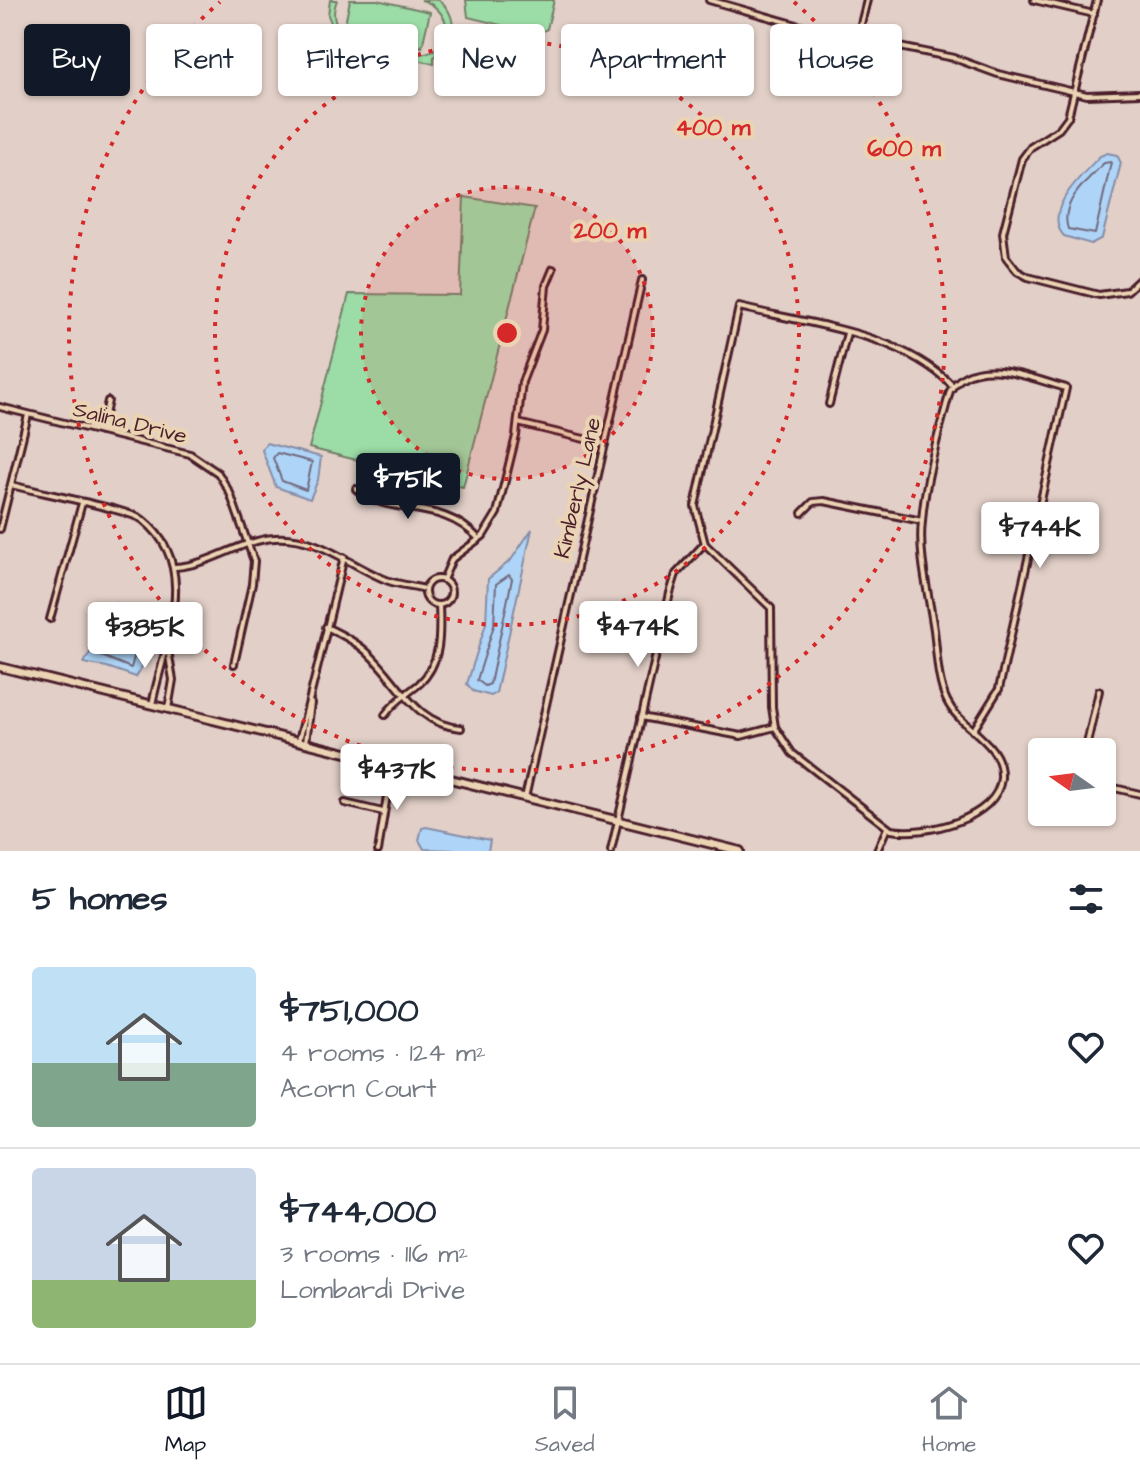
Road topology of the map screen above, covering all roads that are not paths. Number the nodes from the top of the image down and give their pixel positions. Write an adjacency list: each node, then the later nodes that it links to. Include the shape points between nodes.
1 (709, 0): 6 (street)
2 (867, 0): 7 (street)
3 (1034, 0): 5 (street)
4 (1097, 0): 5 (street)
5 (1094, 14): 9 (street)
6 (798, 24)
7 (861, 24)
8 (902, 48): 9 (street)
9 (1075, 92): 10 (street); 12 (street, via 1064,123 1022,159 1003,246 1010,263 1034,280 1104,296 1127,291)
10 (1140, 93)
11 (553, 269): 20 (street, via 542,330 522,382)
12 (1140, 279)
13 (642, 280): 22 (street, Kimberly Lane)
14 (847, 333): 15 (street, via 912,354); 17 (street); 31 (street, via 739,307 697,490 695,506)
15 (953, 386): 27 (street); 50 (street, via 981,371 1066,388 999,689)
16 (108, 401): 21 (street)
17 (829, 404)
18 (0, 407): 19 (street, Salina Drive)
19 (29, 414): 21 (street, Salina Drive); 23 (street)
20 (518, 423): 22 (street); 29 (street, via 497,513)
21 (101, 432): 30 (street, Salina Drive, via 205,462 225,483)
22 (605, 444): 56 (street, Kimberly Lane)
23 (11, 485): 25 (street); 28 (street)
24 (356, 489): 29 (street, via 373,499 458,520)
25 (82, 503): 33 (street, via 143,520 166,544); 37 (street)
26 (802, 513): 27 (street, via 813,502 824,501)
27 (922, 521): 50 (street, via 942,689 955,715)
28 (0, 529)
29 (479, 539): 34 (street, via 452,559)
30 (250, 544): 32 (street, via 288,538); 33 (street, via 202,563); 40 (street, Salina Drive, via 253,578)
31 (705, 544): 47 (street, via 687,559 672,584); 48 (street, via 771,608)
32 (344, 557): 35 (street, via 388,580); 38 (street)
33 (175, 567): 39 (street)
34 (443, 580): 35 (street, via 434,580); 36 (street, via 451,594)
35 (425, 589): 36 (street, via 428,600)
36 (439, 605): 43 (street, via 434,665)
37 (50, 619)
38 (326, 627): 43 (street, via 362,647); 52 (street)
39 (167, 642): 44 (street); 45 (street, via 173,680)
40 (234, 664)
41 (0, 667): 44 (main road)
42 (1099, 691): 51 (street)
43 (406, 695): 46 (street); 49 (street, via 434,722)
44 (152, 705): 45 (main road)
45 (168, 709): 52 (main road)
46 (385, 715)
47 (641, 717): 48 (street, via 741,736); 59 (street)
48 (775, 727): 60 (street, via 792,753)
49 (461, 728)
50 (973, 731): 60 (street, via 994,751 1000,766 1000,783 991,803 978,814 944,823 904,831)
51 (1088, 738)
52 (302, 741): 53 (main road)
53 (392, 765): 56 (main road); 58 (street)
54 (1116, 788): 55 (street)
55 (1140, 794)
56 (525, 798): 59 (main road)
57 (345, 803): 58 (street)
58 (383, 812): 61 (street)
59 (618, 821): 62 (street); 63 (main road)
60 (887, 828): 64 (street)
61 (378, 851)
62 (611, 851)
63 (740, 851)
64 (877, 851)

